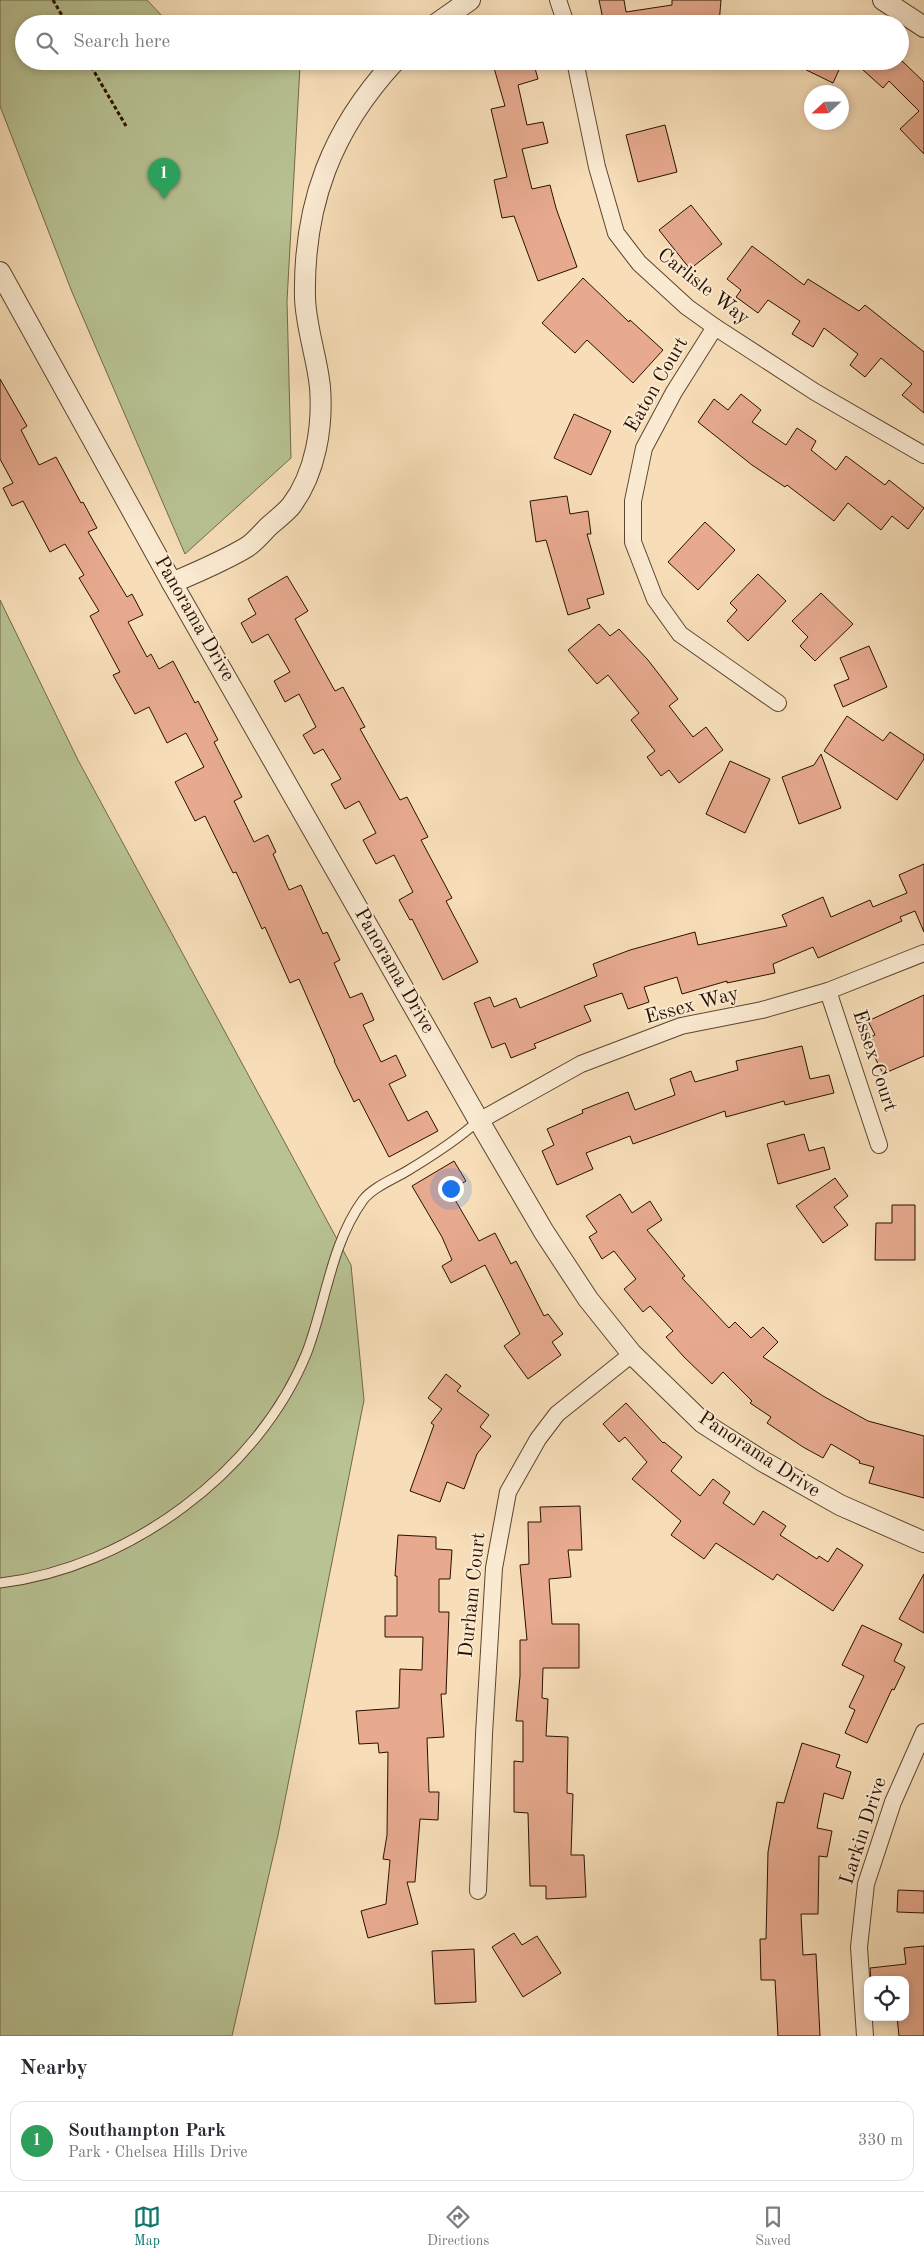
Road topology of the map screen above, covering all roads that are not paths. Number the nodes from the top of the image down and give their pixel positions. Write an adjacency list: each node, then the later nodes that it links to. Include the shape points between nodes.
1 (470, 0): 4 (street)
2 (558, 0): 5 (street)
3 (883, 0): 6 (street)
4 (449, 15)
5 (563, 15)
6 (906, 15)
7 (909, 17): 8 (street)
8 (924, 27)
9 (387, 70): 14 (street, via 349,120 328,159 315,201 307,253 305,299 320,387 320,426 310,471 291,506 248,546)
10 (577, 70): 12 (street, Carlisle Way, via 597,167 616,233 639,263 687,307)
11 (0, 272): 14 (street, Panorama Drive)
12 (715, 327): 13 (street, Carlisle Way, via 815,392); 15 (street, Eaton Court, via 644,448 633,501 633,542 655,599 680,634)
13 (924, 455)
14 (172, 583): 18 (street, Panorama Drive)
15 (778, 703)
16 (924, 953): 17 (street, Essex Way)
17 (828, 991): 18 (street, Essex Way, via 762,1010 681,1026 581,1064); 19 (street, Essex Court)
18 (479, 1121): 20 (street, Panorama Drive, via 583,1292); 22 (lane, via 463,1135 364,1198 342,1241 308,1350 296,1377 252,1443 232,1465 169,1516 118,1548 57,1571)
19 (879, 1145)
20 (632, 1354): 21 (street, Panorama Drive, via 703,1423 840,1505); 24 (street, Durham Court, via 557,1414 538,1439 508,1492 494,1568)
21 (924, 1542)
22 (0, 1584)
23 (924, 1732): 25 (street, Larkin Drive, via 893,1802 866,1884 859,1947)
24 (478, 1891)
25 (865, 2036)

